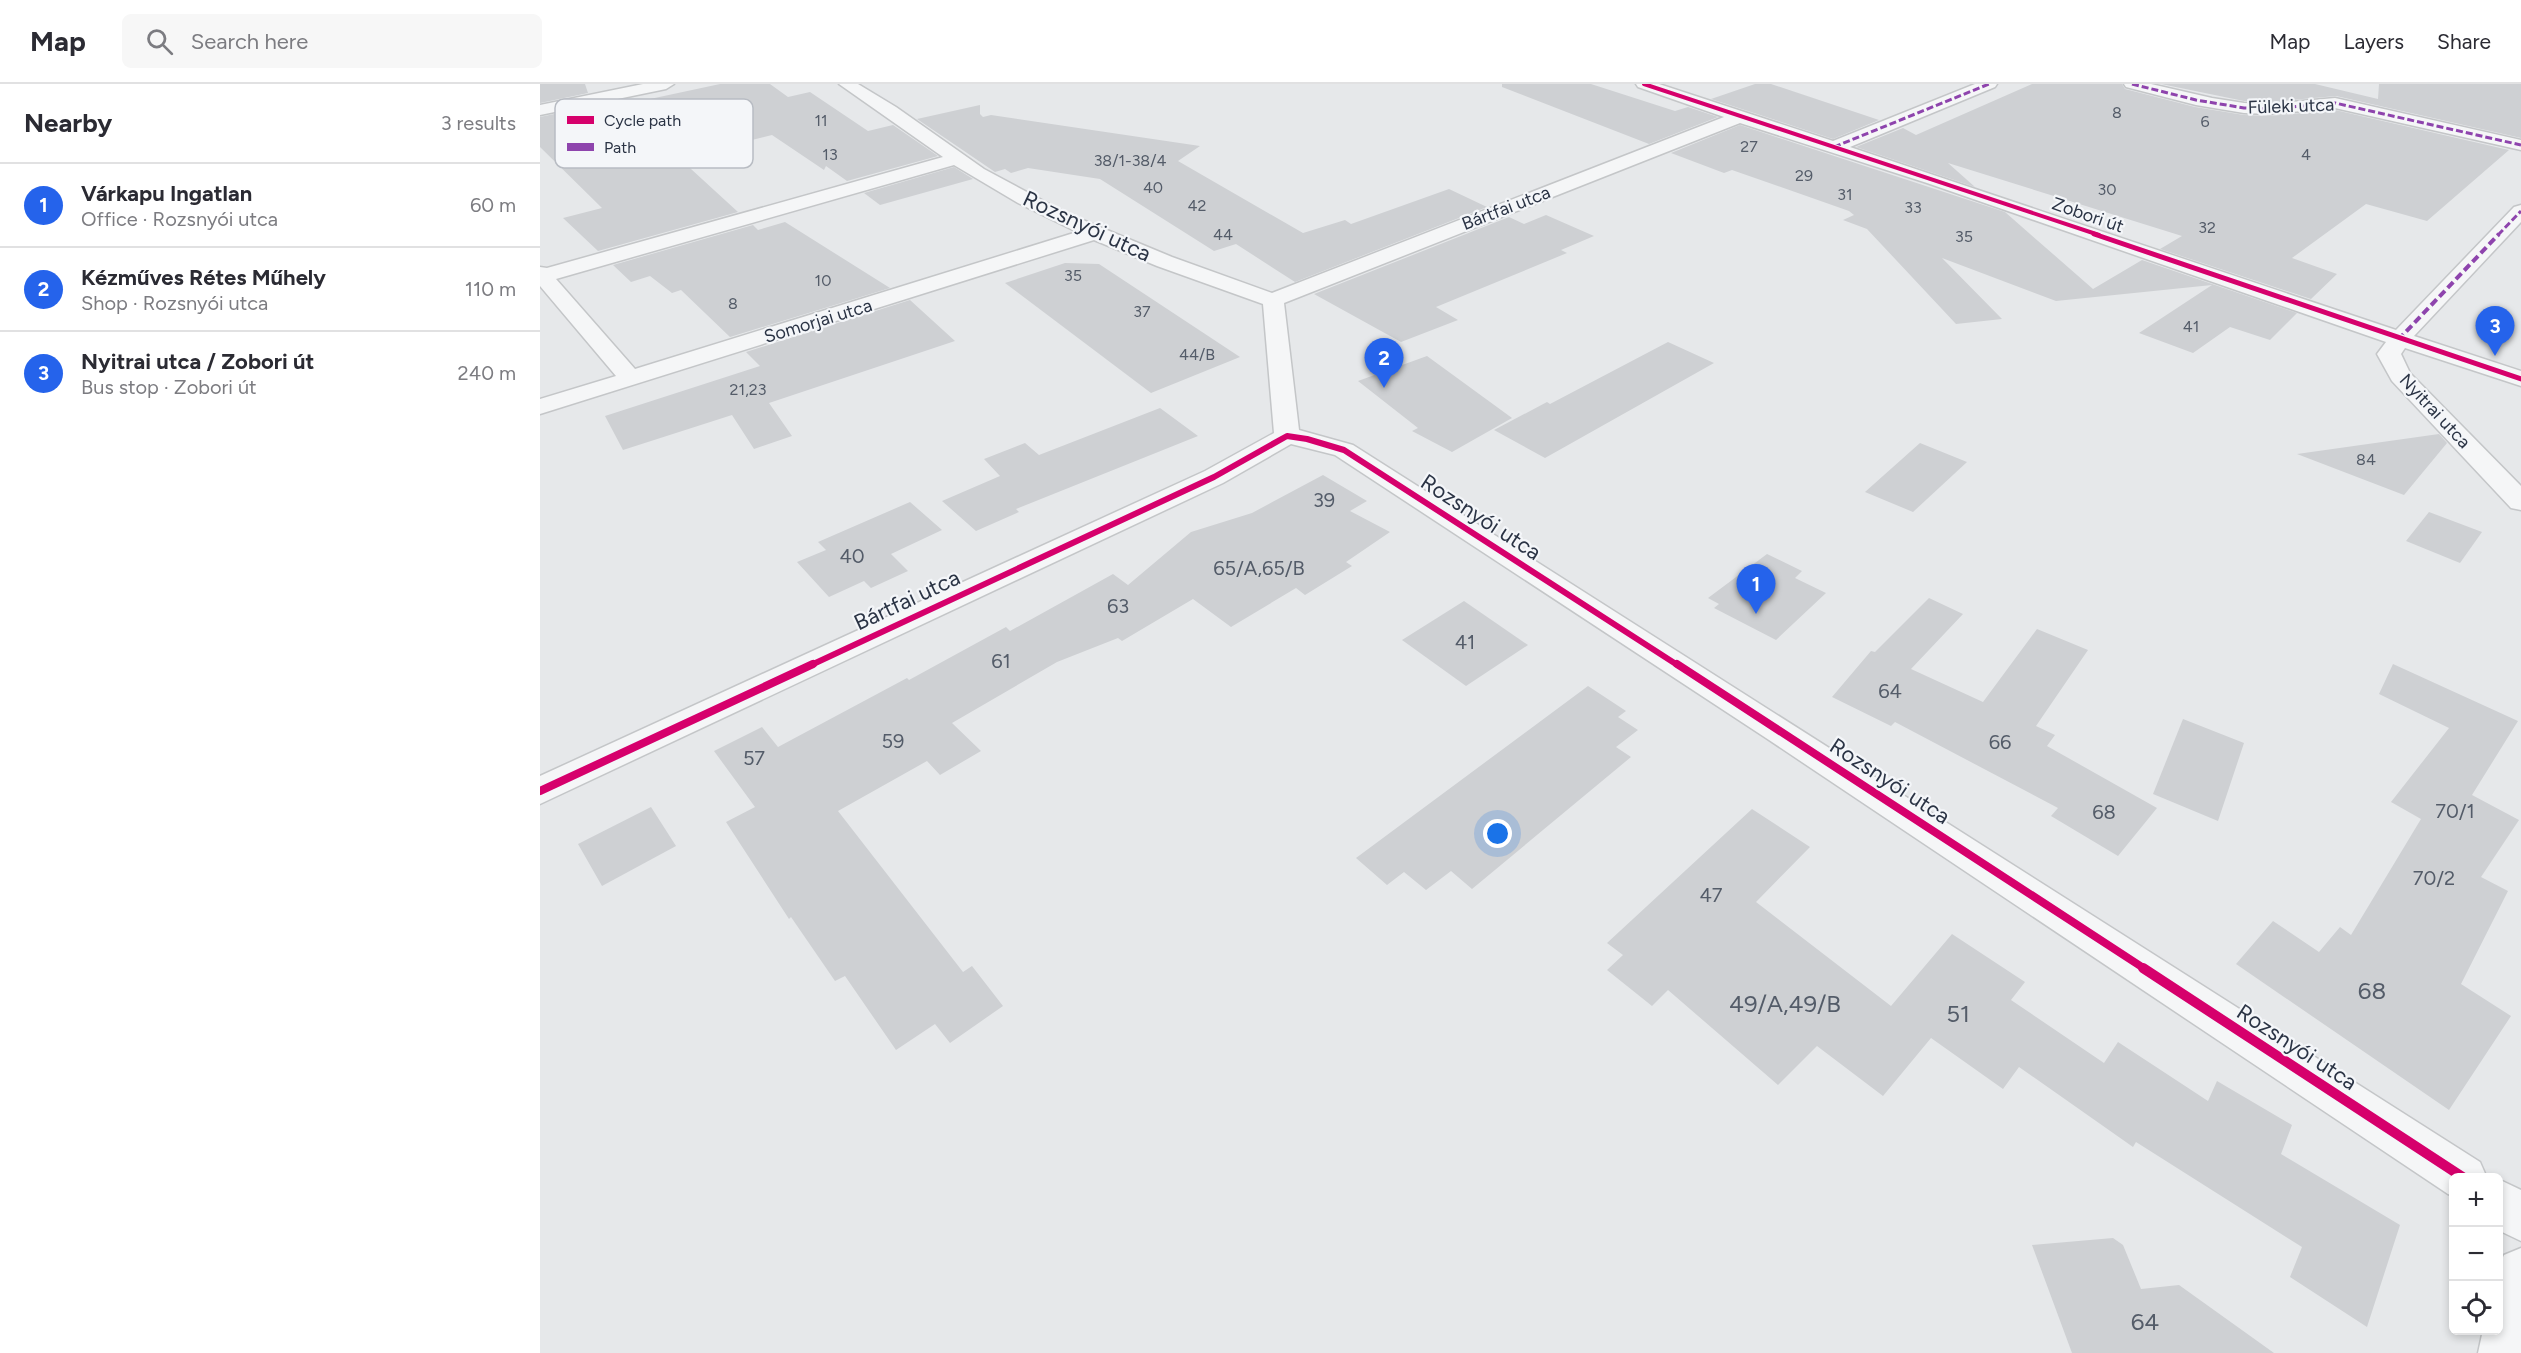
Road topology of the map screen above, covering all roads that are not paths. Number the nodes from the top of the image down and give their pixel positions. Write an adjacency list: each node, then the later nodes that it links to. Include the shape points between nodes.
1 (666, 84): 6 (street)
2 (847, 84): 12 (street, Rozsnyói utca)
3 (1644, 84): 9 (street, Zobori út)
4 (1989, 84): 11 (street)
5 (2132, 84): 10 (street, Füleki utca, via 2241,108 2335,103)
6 (593, 99)
7 (555, 107): 8 (street)
8 (540, 110)
9 (1740, 117): 11 (street, Zobori út); 16 (street, Bártfai utca)
10 (2521, 145)
11 (1834, 147): 17 (street, Zobori út, via 2117,240)
12 (955, 159): 14 (street, Rozsnyói utca); 15 (street)
13 (2521, 211): 17 (street, Nyitrai utca)
14 (1095, 233): 16 (street, Rozsnyói utca, via 1192,273); 18 (street, Somorjai utca)
15 (541, 275): 18 (street)
16 (1273, 300): 21 (street)
17 (2398, 340): 19 (street, Zobori út); 22 (street, Nyitrai utca, via 2389,354 2400,376)
18 (631, 379): 20 (street, Somorjai utca)
19 (2521, 379)
20 (540, 407)
21 (1287, 436): 23 (street, Bártfai utca, via 1214,477); 24 (street, Rozsnyói utca, via 1344,450)
22 (2521, 502)
23 (540, 791)
24 (2456, 1173)
25 (2503, 1205): 26 (street)
26 (2521, 1218)
27 (2521, 1272): 28 (street)
28 (2503, 1353)

